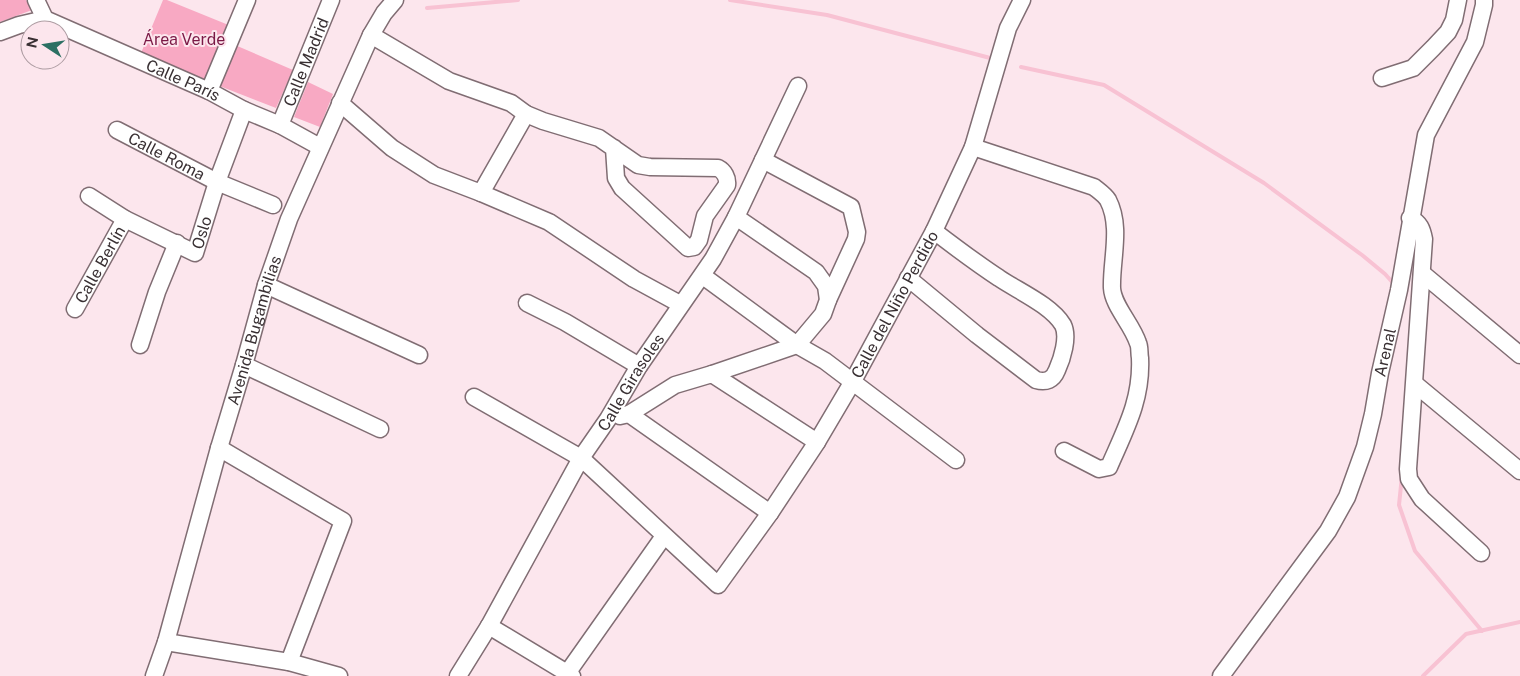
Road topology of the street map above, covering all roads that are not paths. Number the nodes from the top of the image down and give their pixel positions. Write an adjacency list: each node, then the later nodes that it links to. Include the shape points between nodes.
1 (36, 0): 9 (street)
2 (50, 0): 9 (street)
3 (247, 0): 14 (street)
4 (331, 0): 18 (street, Calle Madrid)
5 (395, 0): 11 (street, Avenida Bugambilias)
6 (1022, 0): 21 (street, Calle del Niño Perdido, via 1008,28)
7 (1458, 0): 12 (street, via 1448,32 1433,48 1413,68)
8 (1484, 0): 29 (street, Arenal, via 1475,42 1426,135)
9 (45, 19): 10 (street); 14 (street, Calle París)
10 (0, 32)
11 (371, 36): 15 (street, Avenida Bugambilias); 17 (street, via 449,81 511,103)
12 (1382, 78)
13 (798, 86): 23 (street, Calle Girasoles)
14 (209, 91): 16 (street, Calle París)
15 (340, 103): 20 (street, Avenida Bugambilias); 25 (street, via 401,154 434,175)
16 (244, 110): 18 (street, Calle París); 24 (street)
17 (526, 114): 22 (street, via 599,138); 25 (street)
18 (280, 125): 20 (street, Calle París)
19 (117, 130): 24 (street, Calle Roma)
20 (320, 146): 36 (street, Avenida Bugambilias)
21 (973, 147): 31 (street, Calle del Niño Perdido); 56 (street, via 1094,187 1108,200 1112,213 1115,232 1114,299 1138,344 1141,376 1136,404 1109,467 1099,469)
22 (614, 148): 22 (street, via 616,178 622,188 688,248 694,247 705,216 727,185 728,180 722,170 638,165)
23 (763, 160): 28 (street, Calle Girasoles); 37 (street, via 852,207 856,240)
24 (217, 182): 27 (street); 32 (street, Oslo, via 195,253)
25 (480, 193): 39 (street, via 549,222 634,279)
26 (89, 196): 30 (street, Oslo)
27 (273, 205)
28 (736, 217): 34 (street, Calle Girasoles); 37 (street, via 816,272 826,286)
29 (1410, 218): 33 (street, via 1422,229); 70 (street, Arenal, via 1399,290 1371,422 1347,496 1328,531)
30 (125, 219): 32 (street, Oslo); 40 (street, Calle Berlín)
31 (934, 231): 35 (street, Calle del Niño Perdido); 35 (street, via 1056,316 1064,326 1065,334 1055,374 1048,381 1036,380)
32 (177, 243): 41 (street)
33 (1423, 274): 44 (street); 49 (street)
34 (702, 276): 39 (street, Calle Girasoles); 42 (street)
35 (908, 278): 48 (street, Calle del Niño Perdido)
36 (266, 285): 43 (street); 45 (street, Avenida Bugambilias)
37 (828, 300): 42 (street, via 823,314)
38 (527, 304): 46 (street, via 565,322)
39 (680, 304): 46 (street, Calle Girasoles)
40 (75, 309)
41 (140, 345)
42 (797, 345): 47 (street); 48 (street)
43 (419, 355)
44 (1520, 355)
45 (244, 365): 53 (street); 55 (street, Avenida Bugambilias)
46 (639, 366): 52 (street, Calle Girasoles)
47 (712, 374): 51 (street, via 675,385); 54 (street)
48 (853, 381): 54 (street, Calle del Niño Perdido); 58 (street)
49 (1415, 384): 59 (street); 62 (street, via 1409,479 1422,499)
50 (474, 397): 57 (street)
51 (629, 414): 52 (street); 60 (street)
52 (608, 419): 57 (street, Calle Girasoles)
53 (380, 429)
54 (816, 442): 60 (street, Calle del Niño Perdido)
55 (218, 448): 64 (street, Avenida Bugambilias); 65 (street, via 343,521)
56 (1064, 451)
57 (581, 458): 61 (street); 63 (street, Calle Girasoles)
58 (956, 460)
59 (1520, 471)
60 (770, 513): 61 (street, Calle del Niño Perdido, via 718,584)
61 (664, 536): 66 (street)
62 (1481, 553)
63 (489, 626): 66 (street); 69 (street, Calle Girasoles)
64 (166, 642): 65 (street); 67 (street, Avenida Bugambilias)
65 (290, 662): 68 (street)
66 (570, 674)
67 (154, 676)
68 (339, 676)
69 (458, 676)
70 (1221, 676)

